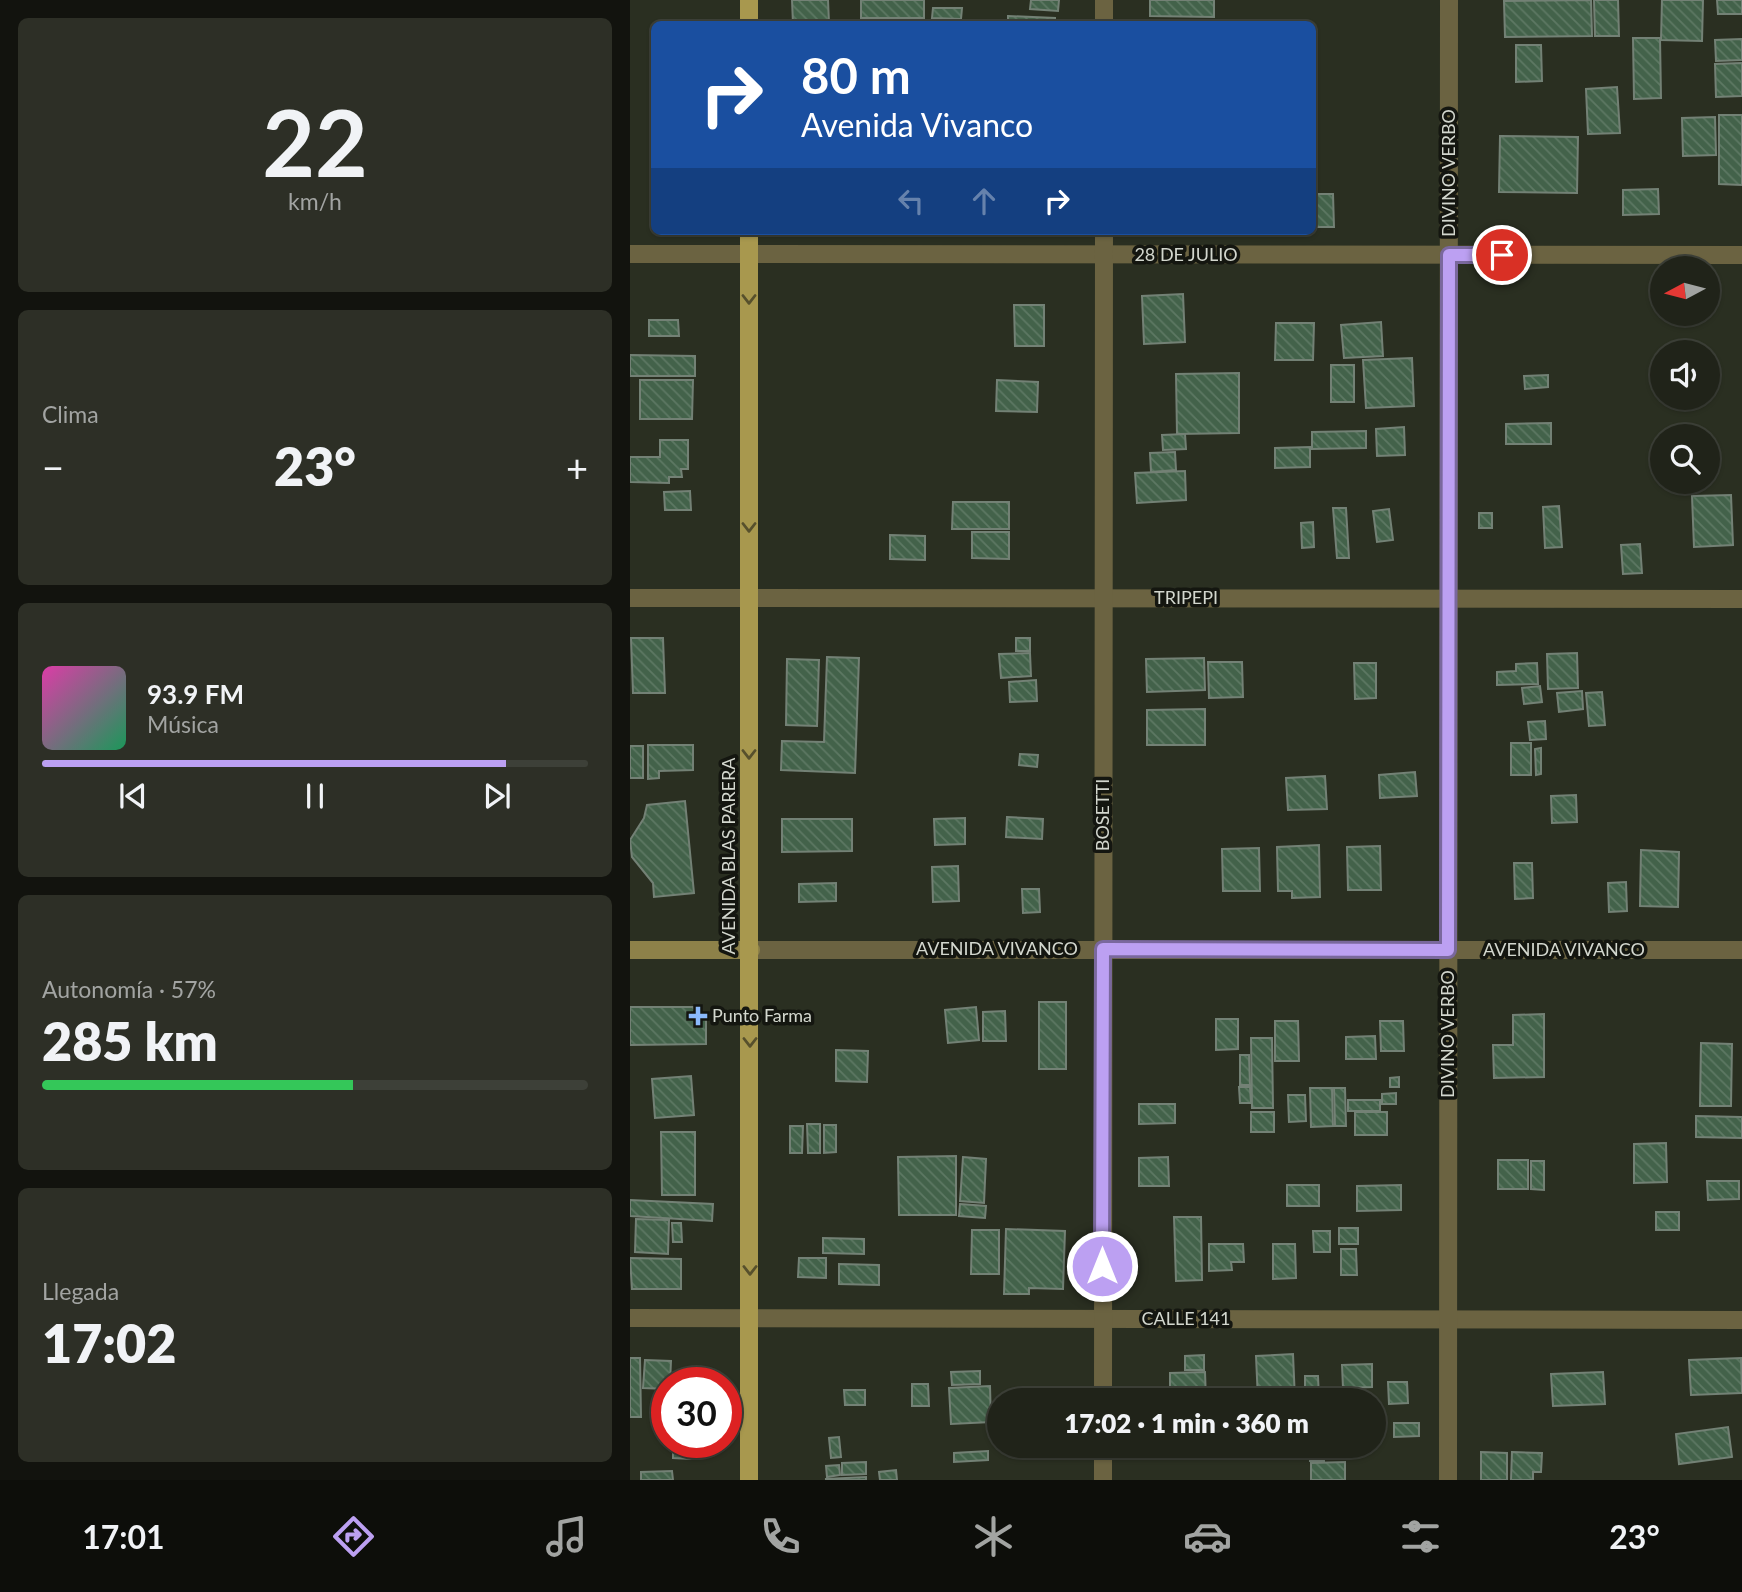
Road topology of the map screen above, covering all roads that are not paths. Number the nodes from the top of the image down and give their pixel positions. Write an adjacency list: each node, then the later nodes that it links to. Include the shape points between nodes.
1 (749, 0): 4 (main road)
2 (1104, 0): 5 (street)
3 (1449, 0): 11 (street, DIVINO VERBO)
4 (749, 21)
5 (1104, 21)
6 (749, 235): 9 (main road, AVENIDA BLAS PARERA)
7 (1104, 235): 10 (street, BOSETTI)
8 (630, 254): 9 (street, 28 DE JULIO)
9 (749, 254): 10 (street, 28 DE JULIO); 14 (main road, AVENIDA BLAS PARERA, one-way to 14)
10 (1104, 255): 11 (street, 28 DE JULIO); 15 (street, BOSETTI)
11 (1449, 255): 12 (street, 28 DE JULIO); 16 (street, DIVINO VERBO)
12 (1742, 255)
13 (630, 598): 14 (street, TRIPEPI)
14 (749, 598): 15 (street, TRIPEPI); 20 (main road, AVENIDA BLAS PARERA, one-way to 20)
15 (1103, 598): 16 (street, TRIPEPI); 18 (street, BOSETTI)
16 (1449, 598): 17 (street, TRIPEPI); 21 (street, DIVINO VERBO)
17 (1742, 599)
18 (1103, 949): 20 (street, AVENIDA VIVANCO); 21 (street, AVENIDA VIVANCO); 25 (street, BOSETTI)
19 (630, 950): 20 (main road, AVENIDA VIVANCO)
20 (751, 950): 24 (main road, AVENIDA BLAS PARERA, one-way to 24)
21 (1448, 950): 22 (street, AVENIDA VIVANCO); 26 (street, DIVINO VERBO)
22 (1742, 950)
23 (630, 1318): 24 (street, CALLE 141)
24 (750, 1318): 25 (street, CALLE 141); 30 (main road, AVENIDA BLAS PARERA)
25 (1102, 1318): 26 (street, CALLE 141); 28 (street, BOSETTI)
26 (1448, 1319): 27 (street, CALLE 141); 32 (street, DIVINO VERBO)
27 (1742, 1320)
28 (1102, 1388)
29 (1102, 1458): 31 (street)
30 (749, 1480)
31 (1102, 1480)
32 (1448, 1480)

